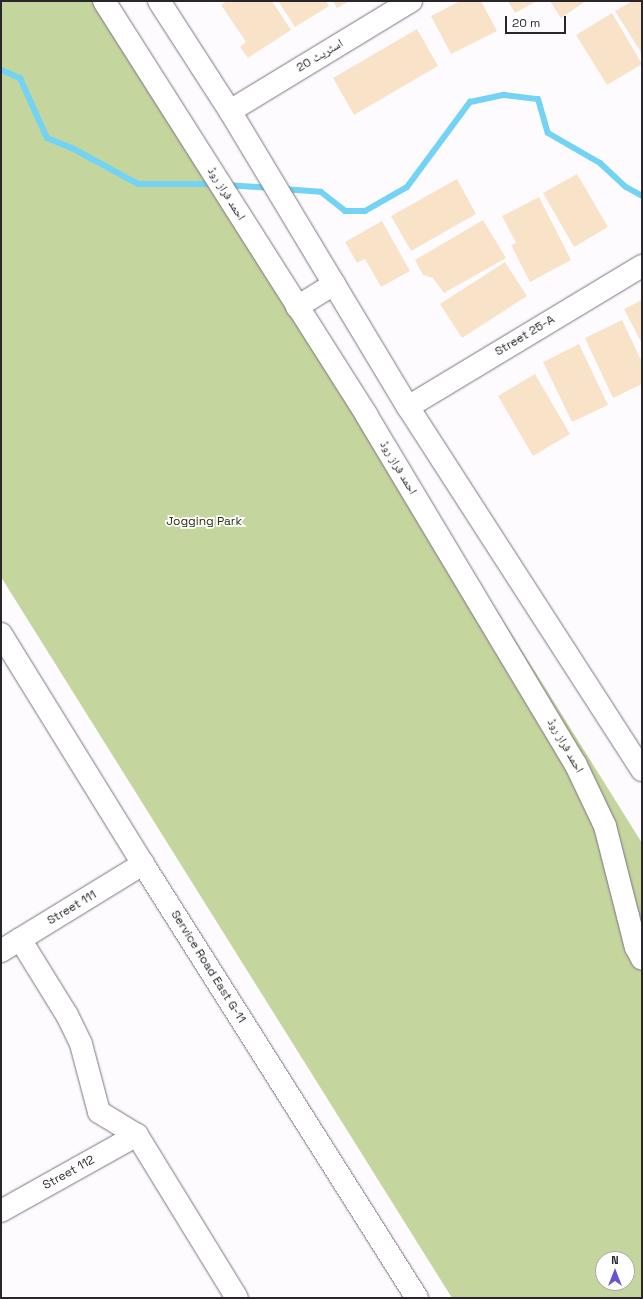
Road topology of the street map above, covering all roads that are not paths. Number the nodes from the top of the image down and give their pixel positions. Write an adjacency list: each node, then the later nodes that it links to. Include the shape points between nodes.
1 (159, 1): 4 (main road)
2 (411, 1): 4 (main road, اسٹریٹ 20)
3 (109, 3): 7 (main road, احمد فراز روڈ)
4 (234, 119): 6 (main road)
5 (642, 266): 8 (main road, Street 25-A)
6 (334, 284): 7 (main road); 8 (main road)
7 (297, 307): 14 (main road, احمد فراز روڈ, via 371,423 575,763 605,826 636,947)
8 (408, 407): 10 (main road)
9 (1, 634): 11 (main road, Service Road East G-11)
10 (642, 770)
11 (143, 864): 12 (main road, Street 111); 18 (main road, Service Road East G-11)
12 (20, 939): 13 (main road, Street 111); 15 (main road, via 67,1015 81,1044 99,1112)
13 (1, 951)
14 (642, 959)
15 (138, 1135): 16 (main road, Street 112); 17 (main road)
16 (1, 1211)
17 (237, 1298)
18 (417, 1298)

